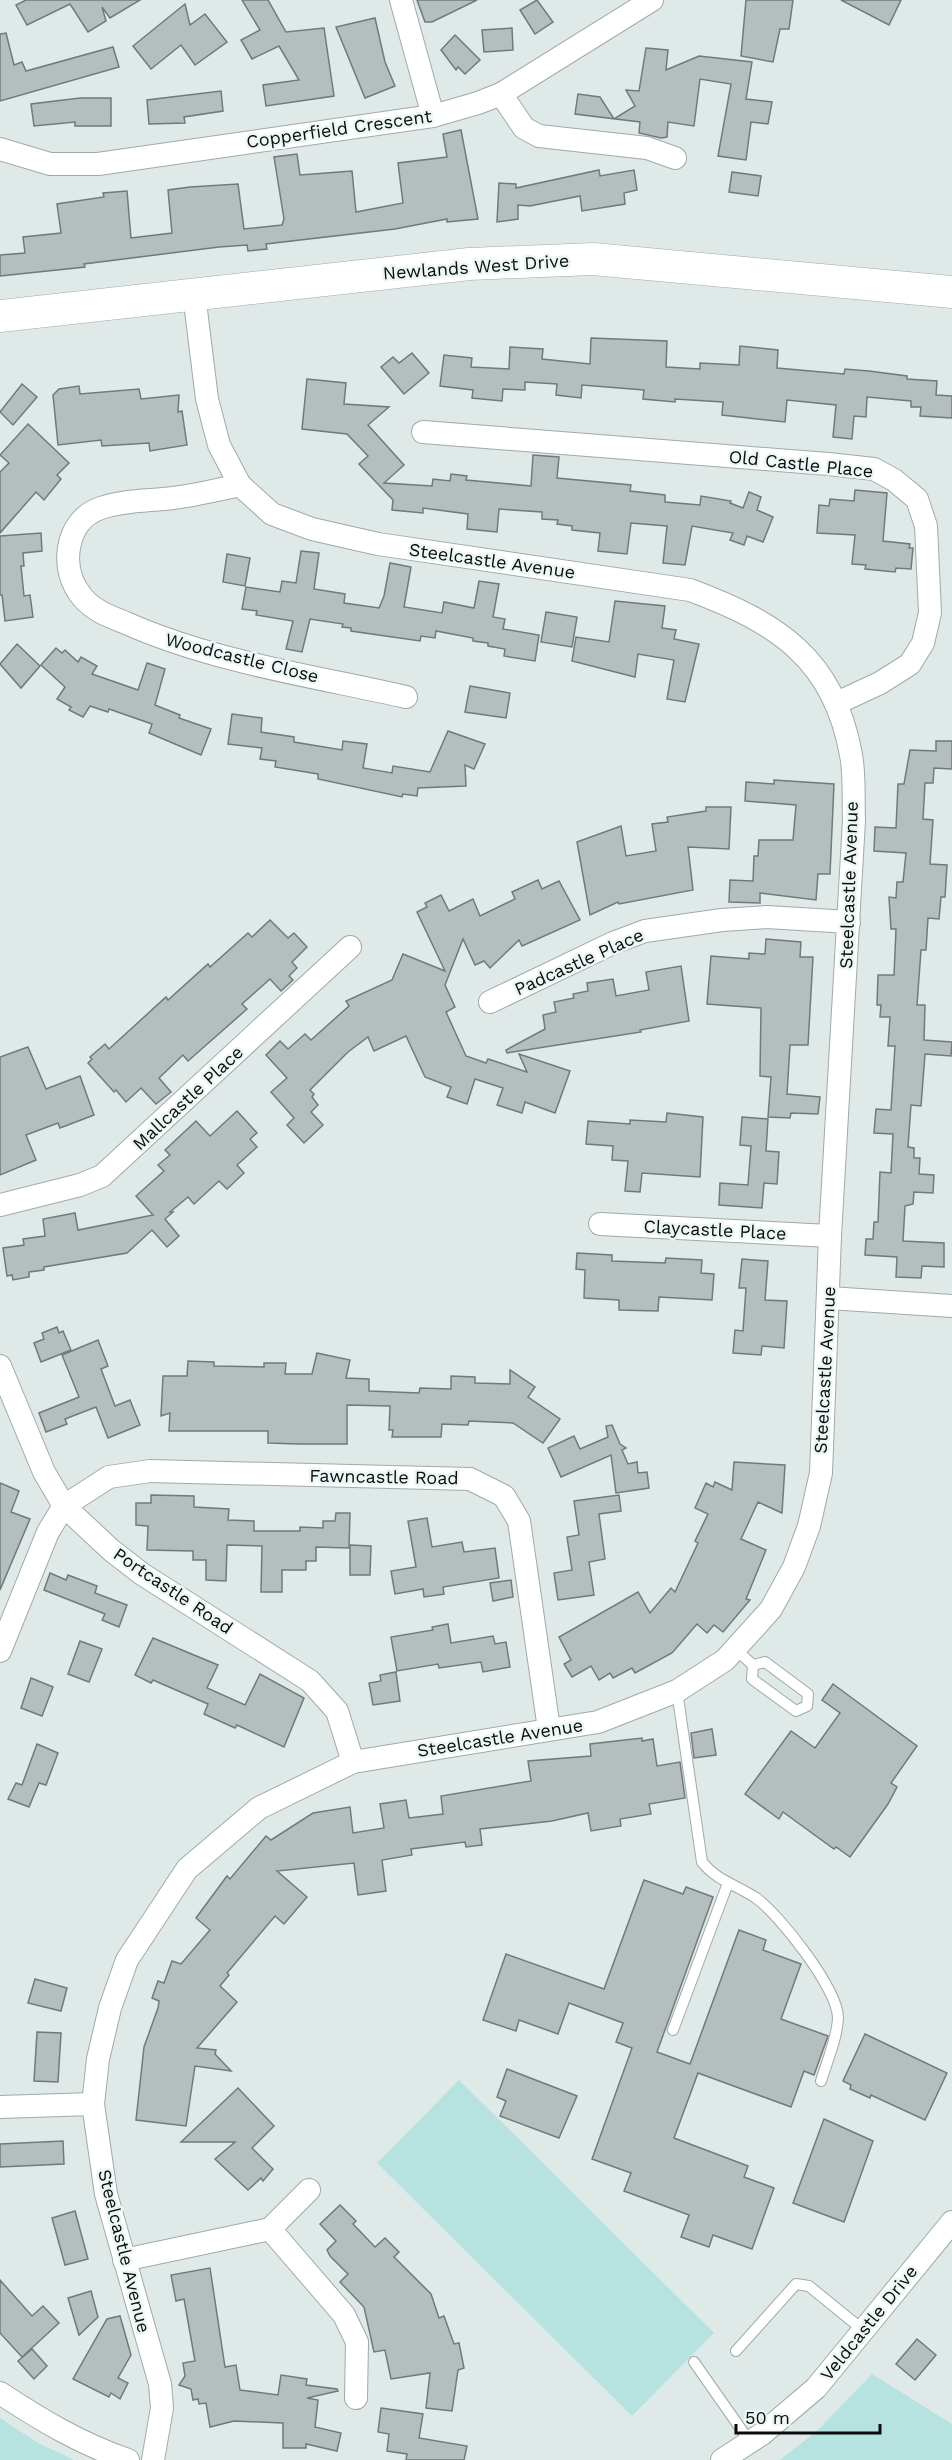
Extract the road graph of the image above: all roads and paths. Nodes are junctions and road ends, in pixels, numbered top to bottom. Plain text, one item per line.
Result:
1 (401, 0) edge
2 (652, 0) edge
3 (501, 94) junction
4 (433, 116) junction
5 (0, 149) edge
6 (675, 158) dead end
7 (952, 292) edge
8 (194, 294) junction
9 (0, 316) edge
10 (423, 432) dead end
11 (240, 485) junction
12 (406, 697) dead end
13 (837, 703) junction
14 (849, 922) junction
15 (350, 947) dead end
16 (490, 1002) dead end
17 (0, 1205) edge
18 (600, 1224) dead end
19 (830, 1236) junction
20 (829, 1298) junction
21 (952, 1306) edge
22 (0, 1366) edge
23 (64, 1506) junction
24 (735, 1649) junction
25 (0, 1651) edge
26 (753, 1665) junction
27 (677, 1691) junction
28 (549, 1730) junction
29 (353, 1762) junction
30 (729, 1883) junction
31 (673, 2031) dead end
32 (821, 2081) dead end
33 (93, 2104) junction
34 (0, 2107) edge
35 (309, 2190) dead end
36 (952, 2222) edge
37 (270, 2229) junction
38 (124, 2260) junction
39 (863, 2330) junction
40 (736, 2351) dead end
41 (694, 2362) dead end
42 (0, 2393) edge
43 (356, 2398) dead end
44 (750, 2442) junction
45 (128, 2460) edge
46 (153, 2460) edge
47 (722, 2460) edge

1 - 4 street
2 - 3 street, Copperfield Crescent
3 - 4 street, Copperfield Crescent
3 - 6 street
4 - 5 street, Copperfield Crescent
7 - 8 street, Newlands West Drive
8 - 9 street, Newlands West Drive
8 - 11 street, Steelcastle Avenue
10 - 13 street, Old Castle Place
11 - 12 street, Woodcastle Close
11 - 13 street, Steelcastle Avenue
13 - 14 street, Steelcastle Avenue
14 - 16 street, Padcastle Place
14 - 19 street, Steelcastle Avenue
15 - 17 street, Mallcastle Place
18 - 19 street, Claycastle Place
19 - 20 street, Steelcastle Avenue
20 - 21 street
20 - 24 street, Steelcastle Avenue
22 - 23 street, Portcastle Road
23 - 25 street
23 - 28 street, Fawncastle Road
23 - 29 street, Portcastle Road
24 - 26 lane
24 - 27 street, Steelcastle Avenue
26 - 26 lane
27 - 28 street, Steelcastle Avenue
27 - 30 lane
28 - 29 street, Steelcastle Avenue
29 - 33 street, Steelcastle Avenue
30 - 31 lane
30 - 32 lane
33 - 34 street
33 - 38 street, Steelcastle Avenue
35 - 37 street
36 - 39 street, Veldcastle Drive
37 - 38 street
37 - 43 street
38 - 46 street, Steelcastle Avenue
39 - 40 lane
39 - 44 street, Veldcastle Drive
41 - 44 lane
42 - 45 street
44 - 47 street, Veldcastle Drive

